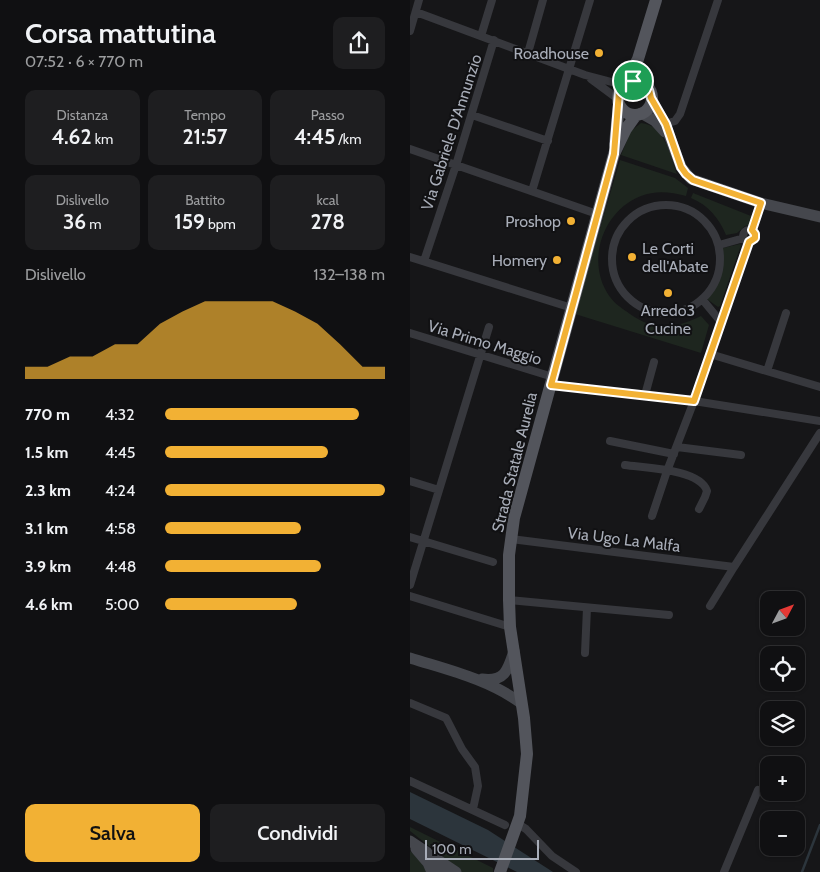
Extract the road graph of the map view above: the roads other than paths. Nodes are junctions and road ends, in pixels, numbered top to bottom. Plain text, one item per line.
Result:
1 (419, 0) edge
2 (492, 0) edge
3 (543, 0) edge
4 (590, 0) edge
5 (656, 0) edge
6 (718, 0) edge
7 (416, 12) junction
8 (410, 30) edge
9 (482, 36) junction
10 (646, 37) junction
11 (494, 40) junction
12 (528, 53) junction
13 (570, 69) junction
14 (585, 75) junction
15 (624, 84) junction
16 (646, 85) junction
17 (651, 98) junction
18 (618, 101) junction
19 (638, 114) junction
20 (472, 115) junction
21 (666, 124) junction
22 (548, 141) junction
23 (672, 141) junction
24 (410, 150) edge
25 (614, 154) junction
26 (456, 165) junction
27 (532, 191) junction
28 (761, 203) junction
29 (597, 214) junction
30 (820, 217) edge
31 (746, 240) junction
32 (719, 245) junction
33 (410, 257) edge
34 (424, 261) junction
35 (702, 299) junction
36 (572, 308) junction
37 (786, 314) dead end
38 (721, 322) junction
39 (490, 327) dead end
40 (410, 333) edge
41 (481, 354) junction
42 (710, 354) junction
43 (654, 362) dead end
44 (767, 371) junction
45 (552, 381) junction
46 (820, 387) edge
47 (645, 395) junction
48 (694, 401) junction
49 (820, 421) edge
50 (820, 433) edge
51 (610, 440) dead end
52 (675, 450) junction
53 (741, 455) dead end
54 (625, 466) dead end
55 (667, 471) junction
56 (410, 481) edge
57 (439, 490) junction
58 (699, 508) dead end
59 (652, 516) dead end
60 (410, 538) edge
61 (511, 538) junction
62 (423, 541) junction
63 (493, 562) dead end
64 (734, 567) junction
65 (410, 585) edge
66 (410, 596) edge
67 (508, 600) junction
68 (710, 606) dead end
69 (587, 608) junction
70 (669, 615) dead end
71 (510, 627) junction
72 (514, 651) junction
73 (585, 653) dead end
74 (410, 658) edge
75 (518, 681) junction
76 (500, 683) junction
77 (410, 703) edge
78 (522, 703) junction
79 (410, 781) edge
80 (758, 790) dead end
81 (473, 809) junction
82 (505, 825) dead end
83 (516, 830) junction
84 (410, 842) edge
85 (434, 858) junction
86 (501, 871) edge
87 (432, 872) edge
88 (442, 872) edge
89 (456, 872) edge
90 (576, 872) edge
91 (724, 872) edge

1 - 7 street
2 - 9 street
3 - 12 street
4 - 13 street
5 - 10 main road
6 - 21 street
7 - 8 street
7 - 9 street
9 - 11 street
10 - 15 main road
10 - 16 main road
11 - 12 street
11 - 20 street, Via Gabriele D'Annunzio
12 - 13 street
13 - 14 street
13 - 22 street
14 - 15 street
14 - 18 street
15 - 16 main road
15 - 18 main road
16 - 17 main road
17 - 19 main road
17 - 21 street
18 - 19 main road
18 - 25 main road, Strada Statale Aurelia
19 - 23 street
19 - 25 main road, Strada Statale Aurelia
20 - 22 street
20 - 26 street, Via Gabriele D'Annunzio
21 - 23 street
22 - 27 street
23 - 28 street
24 - 26 street
25 - 29 main road, Strada Statale Aurelia
26 - 27 street
26 - 34 street, Via Gabriele D'Annunzio
27 - 29 street
28 - 30 street
28 - 31 street
29 - 36 main road, Strada Statale Aurelia
31 - 32 street
31 - 38 street
32 - 35 street
32 - 35 street
33 - 34 street
34 - 36 street
35 - 38 street
36 - 45 main road, Strada Statale Aurelia
37 - 44 street
38 - 42 street
39 - 41 street
40 - 41 street, Via Primo Maggio
41 - 45 street, Via Primo Maggio
41 - 57 street
42 - 44 street
42 - 48 street
43 - 47 street
44 - 46 street
45 - 47 street, Via Primo Maggio
45 - 61 main road, Strada Statale Aurelia
47 - 48 street, Via Primo Maggio
48 - 49 street, Via Primo Maggio
48 - 52 street
50 - 64 street
51 - 52 street
52 - 53 street
52 - 55 street
54 - 55 street
55 - 58 street
55 - 59 street
56 - 57 street
57 - 62 street
60 - 62 street
61 - 64 street, Via Ugo La Malfa
61 - 67 main road, Strada Statale Aurelia
62 - 63 street
62 - 65 street
64 - 68 street
66 - 71 street
67 - 69 street
67 - 71 main road, Strada Statale Aurelia
69 - 70 street
69 - 73 street
71 - 72 main road, Strada Statale Aurelia
72 - 75 main road, Strada Statale Aurelia
72 - 76 street
74 - 76 street
75 - 76 street
75 - 78 main road, Strada Statale Aurelia
76 - 78 street
77 - 81 street
78 - 83 main road, Strada Statale Aurelia
79 - 81 street
80 - 91 street
81 - 82 street
83 - 86 main road, Strada Statale Aurelia
83 - 90 street
84 - 85 street
84 - 87 street
85 - 88 street
85 - 89 street

